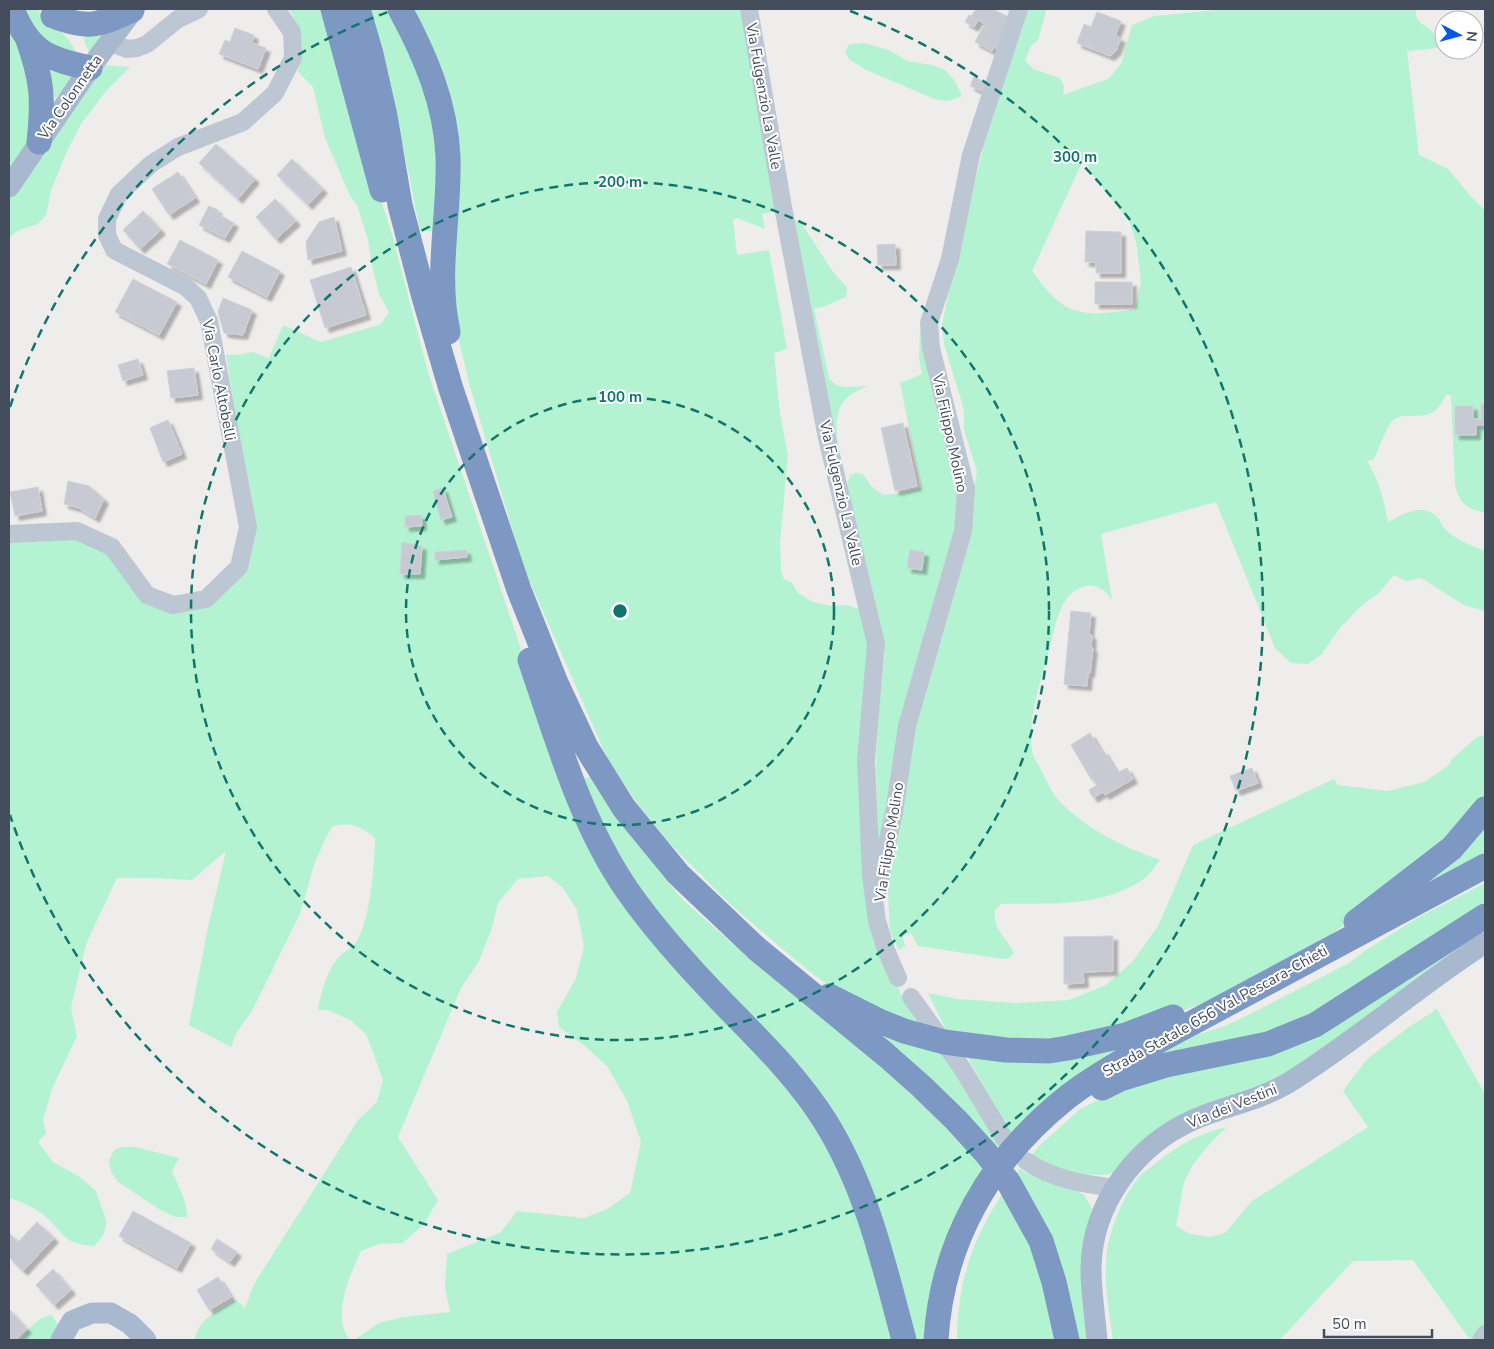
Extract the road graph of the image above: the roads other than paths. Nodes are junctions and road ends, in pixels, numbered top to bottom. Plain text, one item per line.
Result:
1 (12, 9) edge
2 (199, 9) edge
3 (276, 9) edge
4 (333, 9) edge
5 (358, 9) edge
6 (400, 9) edge
7 (749, 9) edge
8 (1019, 9) edge
9 (133, 10) edge
10 (50, 12) edge
11 (27, 37) junction
12 (109, 42) junction
13 (90, 68) junction
14 (39, 142) junction
15 (9, 187) edge
16 (424, 297) junction
17 (451, 389) junction
18 (9, 534) edge
19 (503, 544) junction
20 (1485, 809) edge
21 (1485, 866) edge
22 (1485, 916) edge
23 (878, 921) junction
24 (1485, 943) edge
25 (1315, 956) junction
26 (898, 978) dead end
27 (1274, 978) junction
28 (805, 989) junction
29 (911, 997) dead end
30 (1044, 1117) junction
31 (1004, 1138) dead end
32 (1026, 1161) dead end
33 (1114, 1188) junction
34 (962, 1229) junction
35 (1064, 1334) edge
36 (1485, 1334) edge
37 (62, 1340) edge
38 (146, 1340) edge
39 (904, 1340) edge
40 (936, 1340) edge
41 (952, 1340) edge
42 (1097, 1340) edge
43 (1481, 1340) edge

1 - 11 highway
2 - 12 street
3 - 18 street, Via Carlo Altobelli
4 - 16 highway
5 - 16 highway
6 - 17 highway
7 - 23 street, Via Fulgenzio La Valle
8 - 23 street, Via Filippo Molino
9 - 10 highway
9 - 12 main road, Via Colonnetta
10 - 13 highway
11 - 13 highway
11 - 14 highway
12 - 13 main road, Via Colonnetta
13 - 14 main road, Via Colonnetta
14 - 15 main road, Via Colonnetta
16 - 17 highway
17 - 19 highway
19 - 28 highway
19 - 39 highway
20 - 25 highway
21 - 25 highway, Strada Statale 656 Val Pescara-Chieti
22 - 30 highway
23 - 26 street, Via Fulgenzio La Valle
24 - 33 main road, Via dei Vestini
25 - 27 highway, Strada Statale 656 Val Pescara-Chieti
27 - 28 highway
27 - 30 highway, Strada Statale 656 Val Pescara-Chieti
28 - 35 highway
29 - 31 street
30 - 34 highway, Strada Statale 656 Val Pescara-Chieti
32 - 33 street
33 - 42 main road, Via dei Vestini
34 - 40 highway, Strada Statale 656 Val Pescara-Chieti
34 - 41 highway
36 - 43 street
37 - 38 main road

